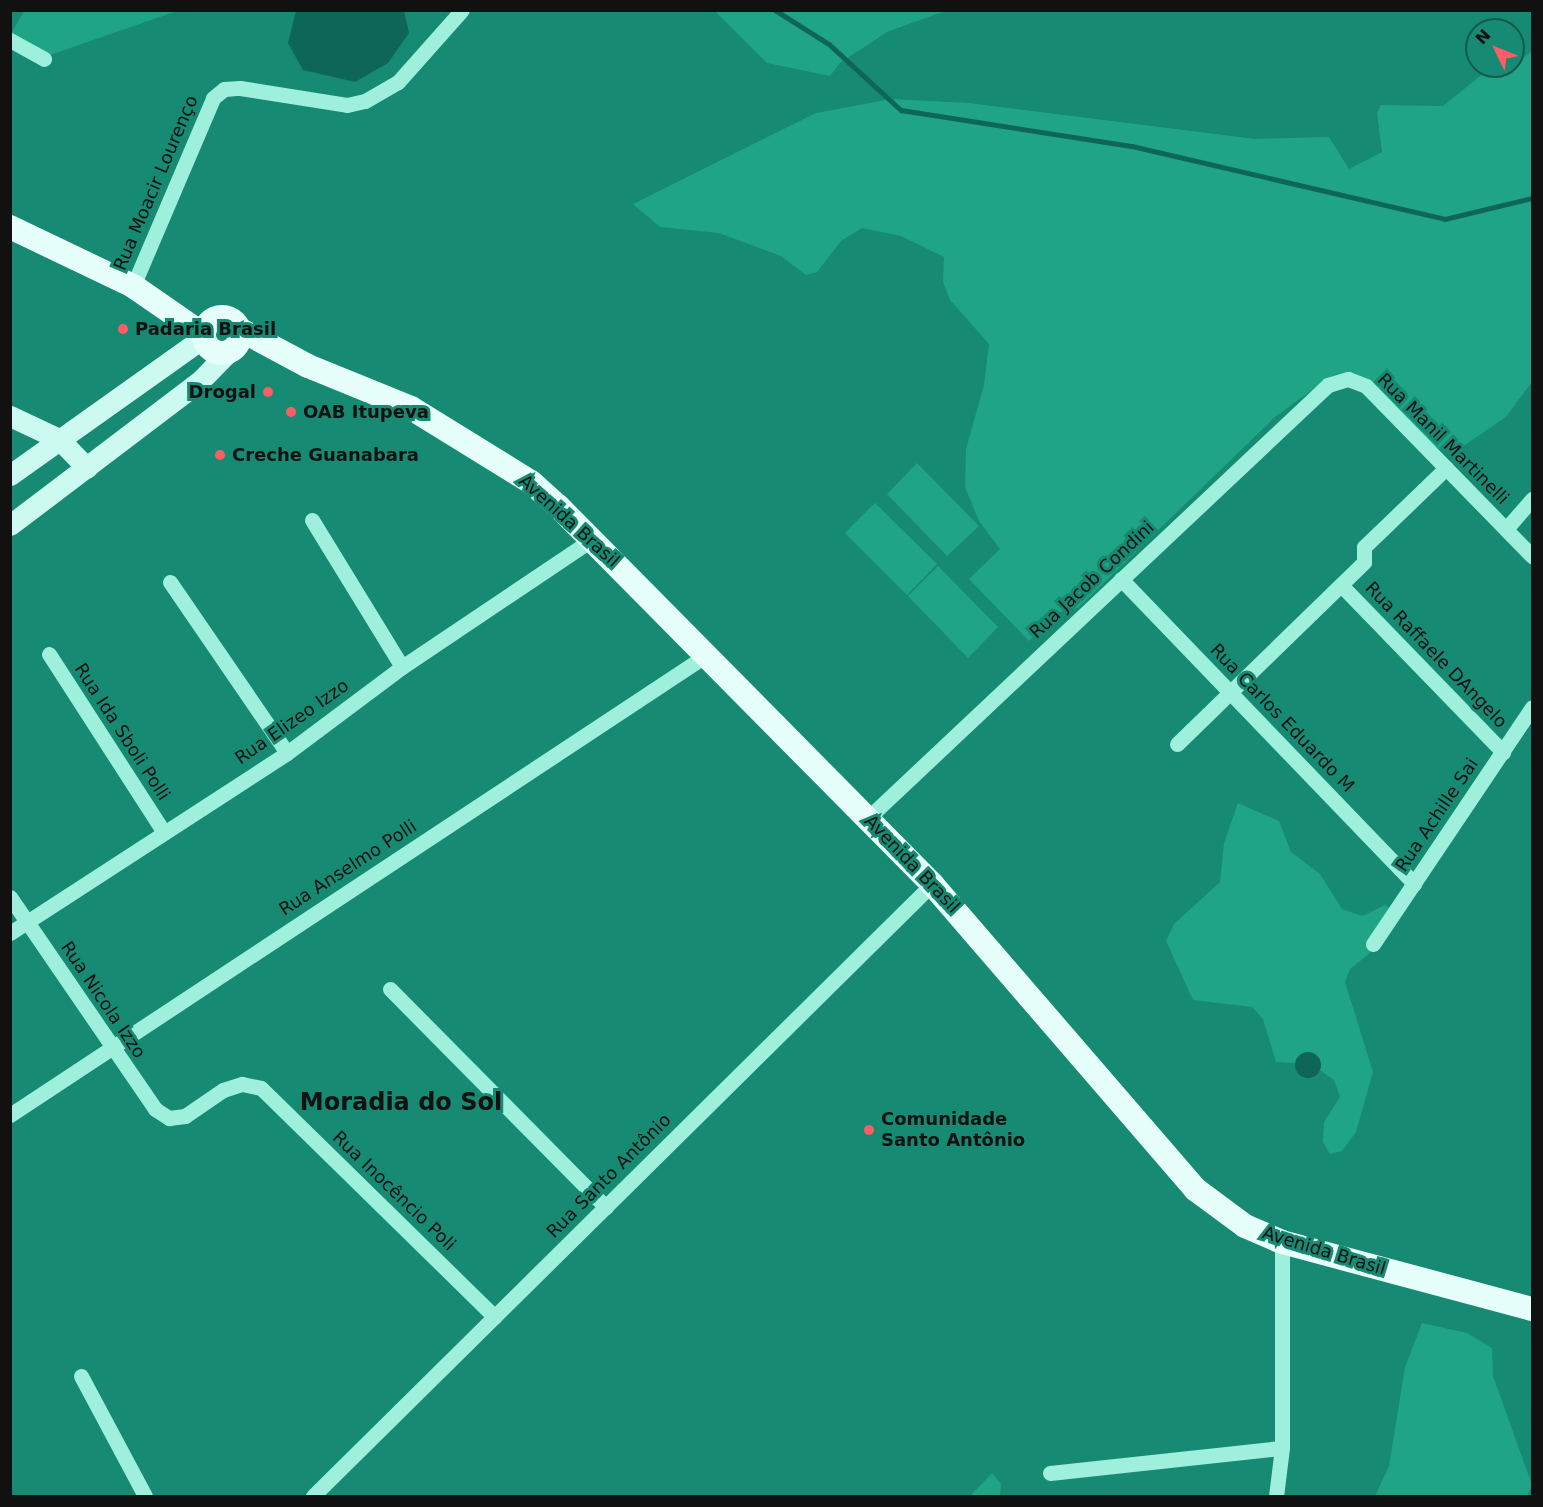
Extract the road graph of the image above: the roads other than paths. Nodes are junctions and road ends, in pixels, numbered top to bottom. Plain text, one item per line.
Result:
1 (462, 10) edge
2 (10, 40) edge
3 (44, 59) dead end
4 (10, 227) edge
5 (134, 286) junction
6 (204, 336) junction
7 (230, 337) junction
8 (1348, 379) joint
9 (10, 416) edge
10 (59, 439) junction
11 (87, 468) junction
12 (1446, 468) junction
13 (10, 475) edge
14 (1533, 500) edge
15 (312, 520) dead end
16 (10, 525) edge
17 (1506, 529) junction
18 (594, 538) junction
19 (1533, 556) edge
20 (1121, 579) junction
21 (170, 582) dead end
22 (1341, 585) junction
23 (49, 654) dead end
24 (708, 654) junction
25 (402, 668) junction
26 (1231, 693) junction
27 (1533, 707) edge
28 (1177, 744) dead end
29 (1503, 752) junction
30 (287, 753) junction
31 (868, 818) junction
32 (163, 831) junction
33 (932, 884) junction
34 (1414, 884) junction
35 (10, 897) edge
36 (28, 921) junction
37 (10, 933) edge
38 (1373, 944) dead end
39 (390, 989) dead end
40 (111, 1049) junction
41 (10, 1115) edge
42 (170, 1118) joint
43 (606, 1207) junction
44 (1282, 1242) junction
45 (1533, 1309) edge
46 (495, 1317) junction
47 (81, 1376) dead end
48 (1282, 1448) junction
49 (1050, 1473) dead end
50 (145, 1497) edge
51 (313, 1497) edge
52 (1276, 1497) edge

1 - 5 street, Rua Moacir Lourenço
2 - 3 street
4 - 5 main road, Avenida Brasil
5 - 6 main road, Avenida Brasil
5 - 7 main road, Avenida Brasil
6 - 7 main road
6 - 10 main road
7 - 11 main road
7 - 18 main road, Avenida Brasil
8 - 12 street, Rua Manil Martinelli
8 - 20 street, Rua Jacob Condini
9 - 10 main road
10 - 11 main road
10 - 13 main road
11 - 16 main road
12 - 17 street, Rua Manil Martinelli
12 - 22 street
14 - 17 street
15 - 25 street
17 - 19 street, Rua Manil Martinelli
18 - 24 main road, Avenida Brasil
18 - 25 street, Rua Elizeo Izzo
20 - 26 street, Rua Carlos Eduardo M
20 - 31 street, Rua Jacob Condini
21 - 30 street
22 - 26 street
22 - 29 street, Rua Raffaele DAngelo
23 - 32 street, Rua Ida Sboli Polli
24 - 31 main road, Avenida Brasil
24 - 40 street, Rua Anselmo Polli
25 - 30 street, Rua Elizeo Izzo
26 - 28 street
26 - 34 street, Rua Carlos Eduardo M
27 - 29 street, Rua Achille Sai
29 - 34 street, Rua Achille Sai
30 - 32 street, Rua Elizeo Izzo
31 - 33 main road, Avenida Brasil
32 - 36 street, Rua Elizeo Izzo
33 - 43 street, Rua Santo Antônio
33 - 44 main road, Avenida Brasil
34 - 38 street, Rua Achille Sai
35 - 36 street, Rua Nicola Izzo
36 - 37 street, Rua Elizeo Izzo
36 - 40 street, Rua Nicola Izzo
39 - 43 street
40 - 41 street, Rua Anselmo Polli
40 - 42 street, Rua Nicola Izzo
42 - 46 street, Rua Inocêncio Poli
43 - 46 street, Rua Santo Antônio
44 - 45 main road, Avenida Brasil
44 - 48 street
46 - 51 street, Rua Santo Antônio
47 - 50 street
48 - 49 street
48 - 52 street

